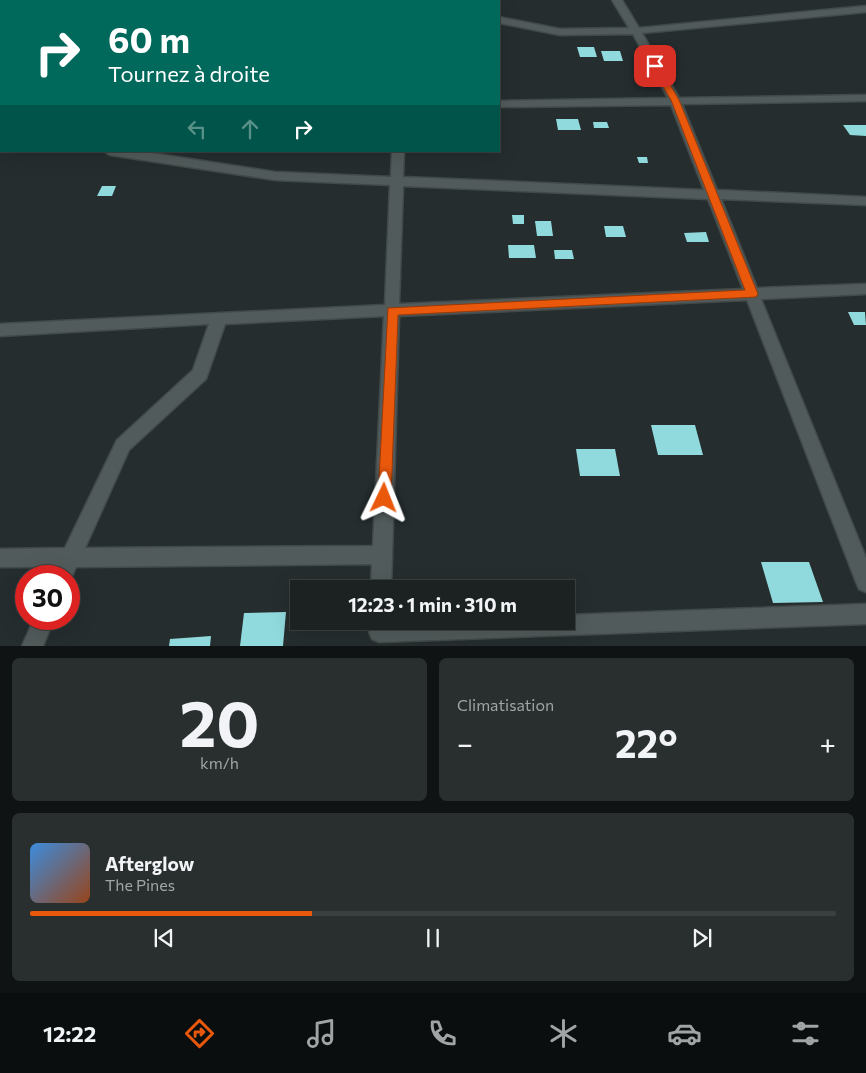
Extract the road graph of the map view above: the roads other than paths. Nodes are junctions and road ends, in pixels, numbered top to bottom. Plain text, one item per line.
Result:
1 (617, 0) edge
2 (866, 9) edge
3 (500, 20) edge
4 (636, 31) junction
5 (866, 98) edge
6 (675, 100) junction
7 (500, 104) edge
8 (117, 152) edge
9 (398, 152) edge
10 (397, 181) junction
11 (712, 193) junction
12 (866, 201) edge
13 (866, 289) edge
14 (752, 294) junction
15 (392, 311) junction
16 (220, 318) junction
17 (0, 330) edge
18 (382, 555) junction
19 (0, 558) edge
20 (70, 558) junction
21 (67, 565) edge
22 (381, 580) edge
23 (866, 582) edge
24 (866, 614) edge
25 (39, 630) edge
26 (379, 633) edge
27 (32, 646) edge

1 - 4 street
2 - 4 street
3 - 4 street
4 - 6 street
5 - 6 street
6 - 7 street
6 - 11 street
8 - 10 street
9 - 10 street
10 - 11 street
10 - 15 street
11 - 12 street
11 - 14 street
13 - 14 street
14 - 15 street
14 - 23 street
15 - 16 street
15 - 18 street
16 - 17 street
16 - 20 street
18 - 20 street
18 - 22 street
19 - 20 street
20 - 21 street
24 - 26 street
25 - 27 street

